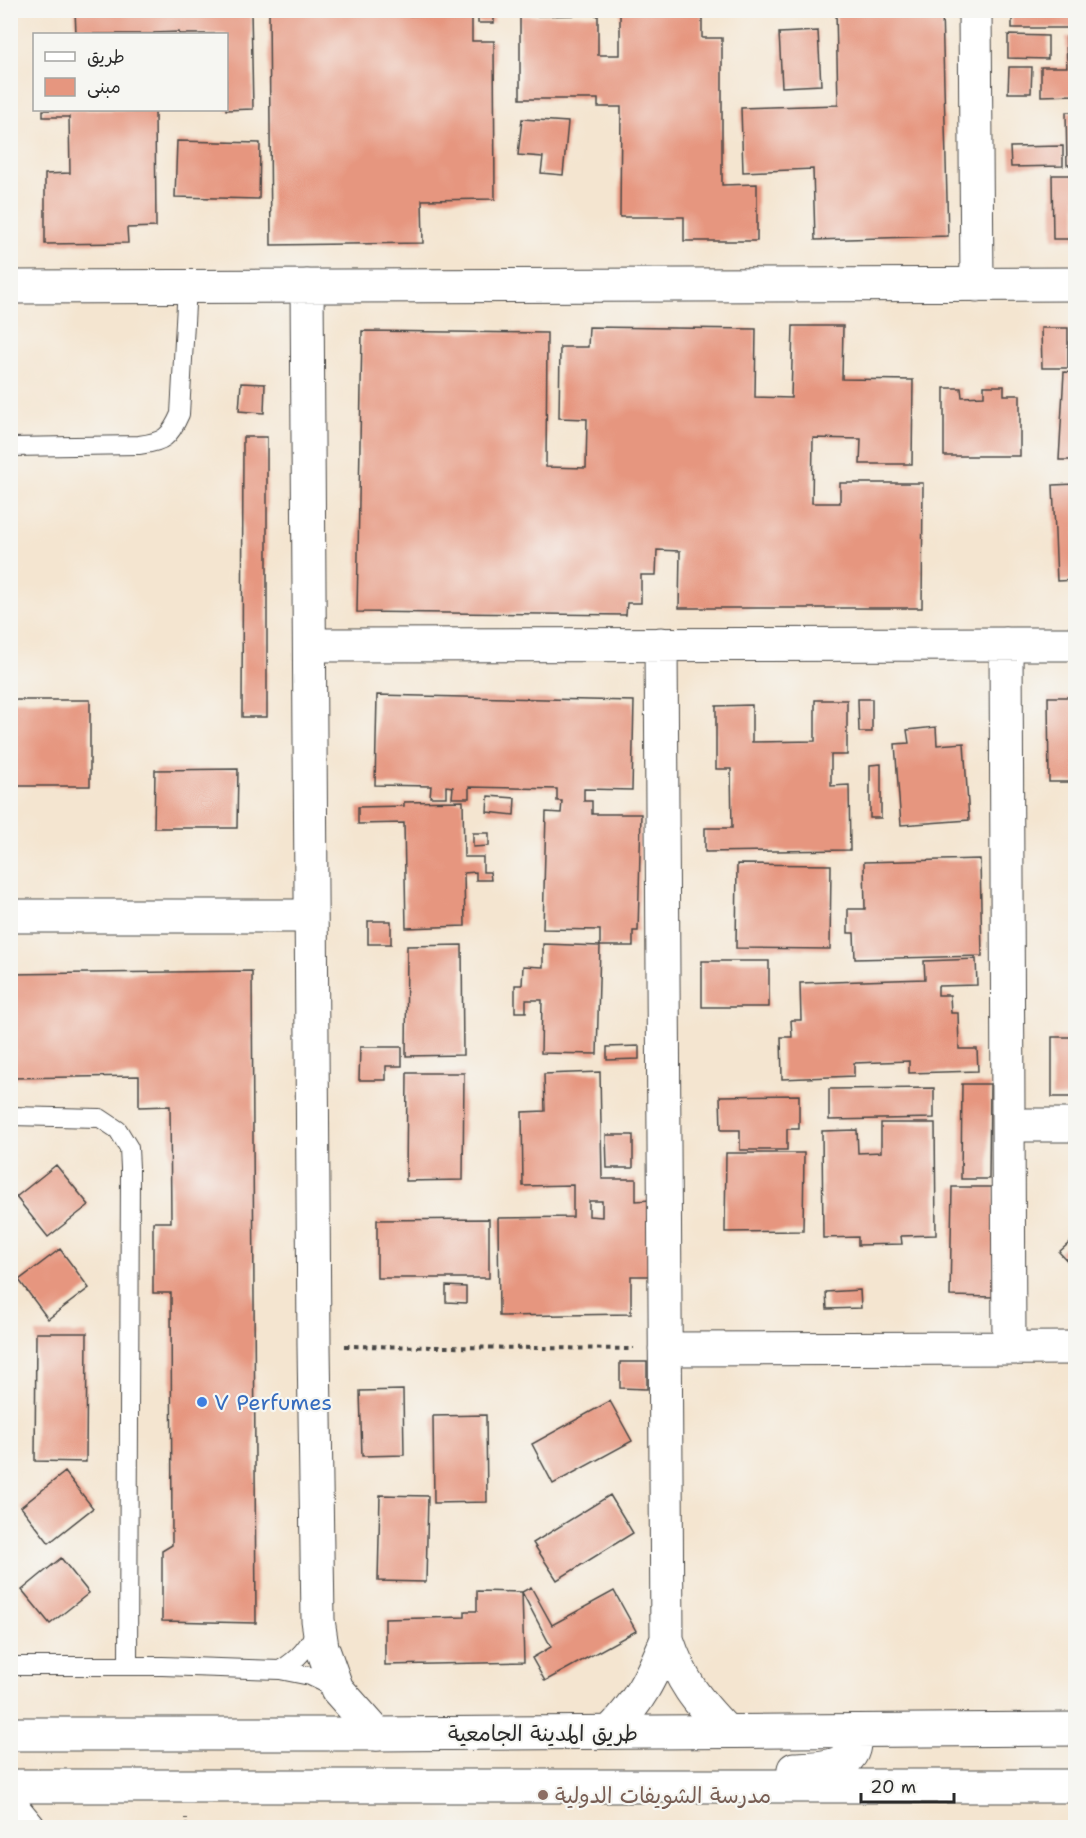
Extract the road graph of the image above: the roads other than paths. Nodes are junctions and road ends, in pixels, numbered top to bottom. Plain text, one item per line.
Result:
1 (975, 10) edge
2 (1076, 284) edge
3 (977, 285) junction
4 (187, 286) junction
5 (307, 286) junction
6 (10, 287) edge
7 (10, 447) edge
8 (661, 644) junction
9 (1006, 644) junction
10 (1076, 644) edge
11 (310, 645) junction
12 (10, 916) edge
13 (311, 916) junction
14 (10, 1116) edge
15 (1009, 1125) junction
16 (1076, 1125) edge
17 (1009, 1348) junction
18 (1076, 1348) edge
19 (665, 1349) junction
20 (318, 1620) junction
21 (667, 1640) junction
22 (10, 1666) edge
23 (129, 1666) junction
24 (280, 1670) junction
25 (337, 1689) junction
26 (1076, 1730) edge
27 (726, 1731) junction
28 (852, 1731) junction
29 (610, 1732) junction
30 (10, 1734) edge
31 (376, 1734) junction
32 (10, 1786) edge
33 (732, 1786) junction
34 (1076, 1786) edge
35 (10, 1805) edge
36 (29, 1827) edge

1 - 3 street
2 - 3 street
3 - 5 street
4 - 5 street
4 - 6 street
4 - 7 lane
5 - 11 street
8 - 9 street
8 - 11 street
8 - 19 street
9 - 10 street
9 - 15 street
11 - 13 street
12 - 13 street
13 - 20 street
14 - 23 lane
15 - 16 street
15 - 17 street
17 - 18 street
17 - 19 street
19 - 21 street
20 - 24 lane
20 - 25 street
21 - 27 street
21 - 29 street
22 - 23 lane
23 - 24 lane
24 - 25 lane
25 - 31 street
26 - 28 street, طريق المدينة الجامعية
27 - 28 street, طريق المدينة الجامعية
27 - 29 street, طريق المدينة الجامعية
28 - 33 street
29 - 31 street, طريق المدينة الجامعية
30 - 31 street, طريق المدينة الجامعية
32 - 33 street
33 - 34 street
35 - 36 street

